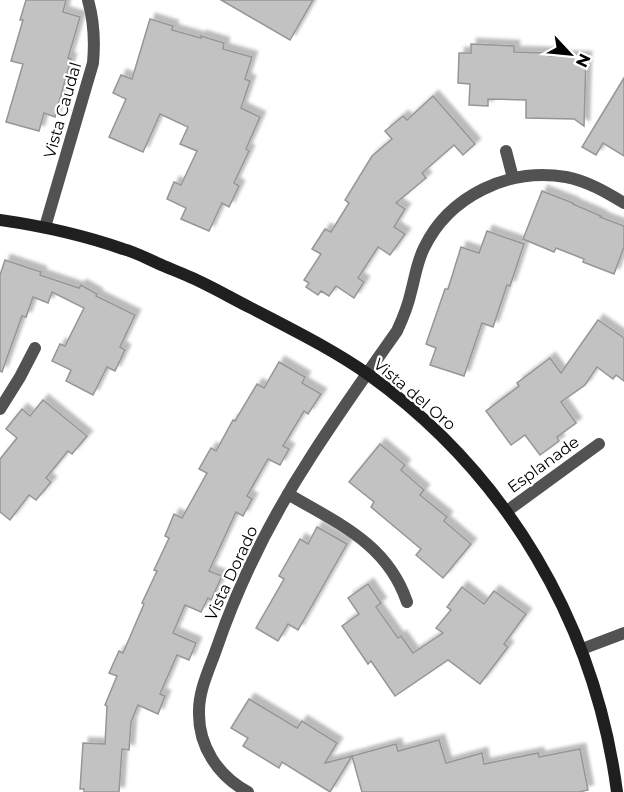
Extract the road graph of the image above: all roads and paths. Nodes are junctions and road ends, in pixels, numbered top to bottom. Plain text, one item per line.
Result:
1 (88, 0) edge
2 (507, 151) dead end
3 (513, 178) junction
4 (624, 203) edge
5 (0, 220) edge
6 (45, 227) junction
7 (35, 348) dead end
8 (368, 374) junction
9 (0, 409) edge
10 (599, 444) dead end
11 (288, 494) junction
12 (507, 511) junction
13 (407, 602) dead end
14 (624, 633) edge
15 (582, 649) junction
16 (248, 792) edge
17 (617, 792) edge

1 - 6 street, Vista Caudal
2 - 3 street
3 - 4 street, Vista Dorado
3 - 8 street, Vista Dorado
5 - 6 street, Vista del Oro
6 - 8 street, Vista del Oro
7 - 9 street
8 - 11 street, Vista Dorado
8 - 12 street, Vista del Oro
10 - 12 street, Esplanade
11 - 13 street
11 - 16 street, Vista Dorado
12 - 15 street, Vista del Oro
14 - 15 street
15 - 17 street, Vista del Oro

